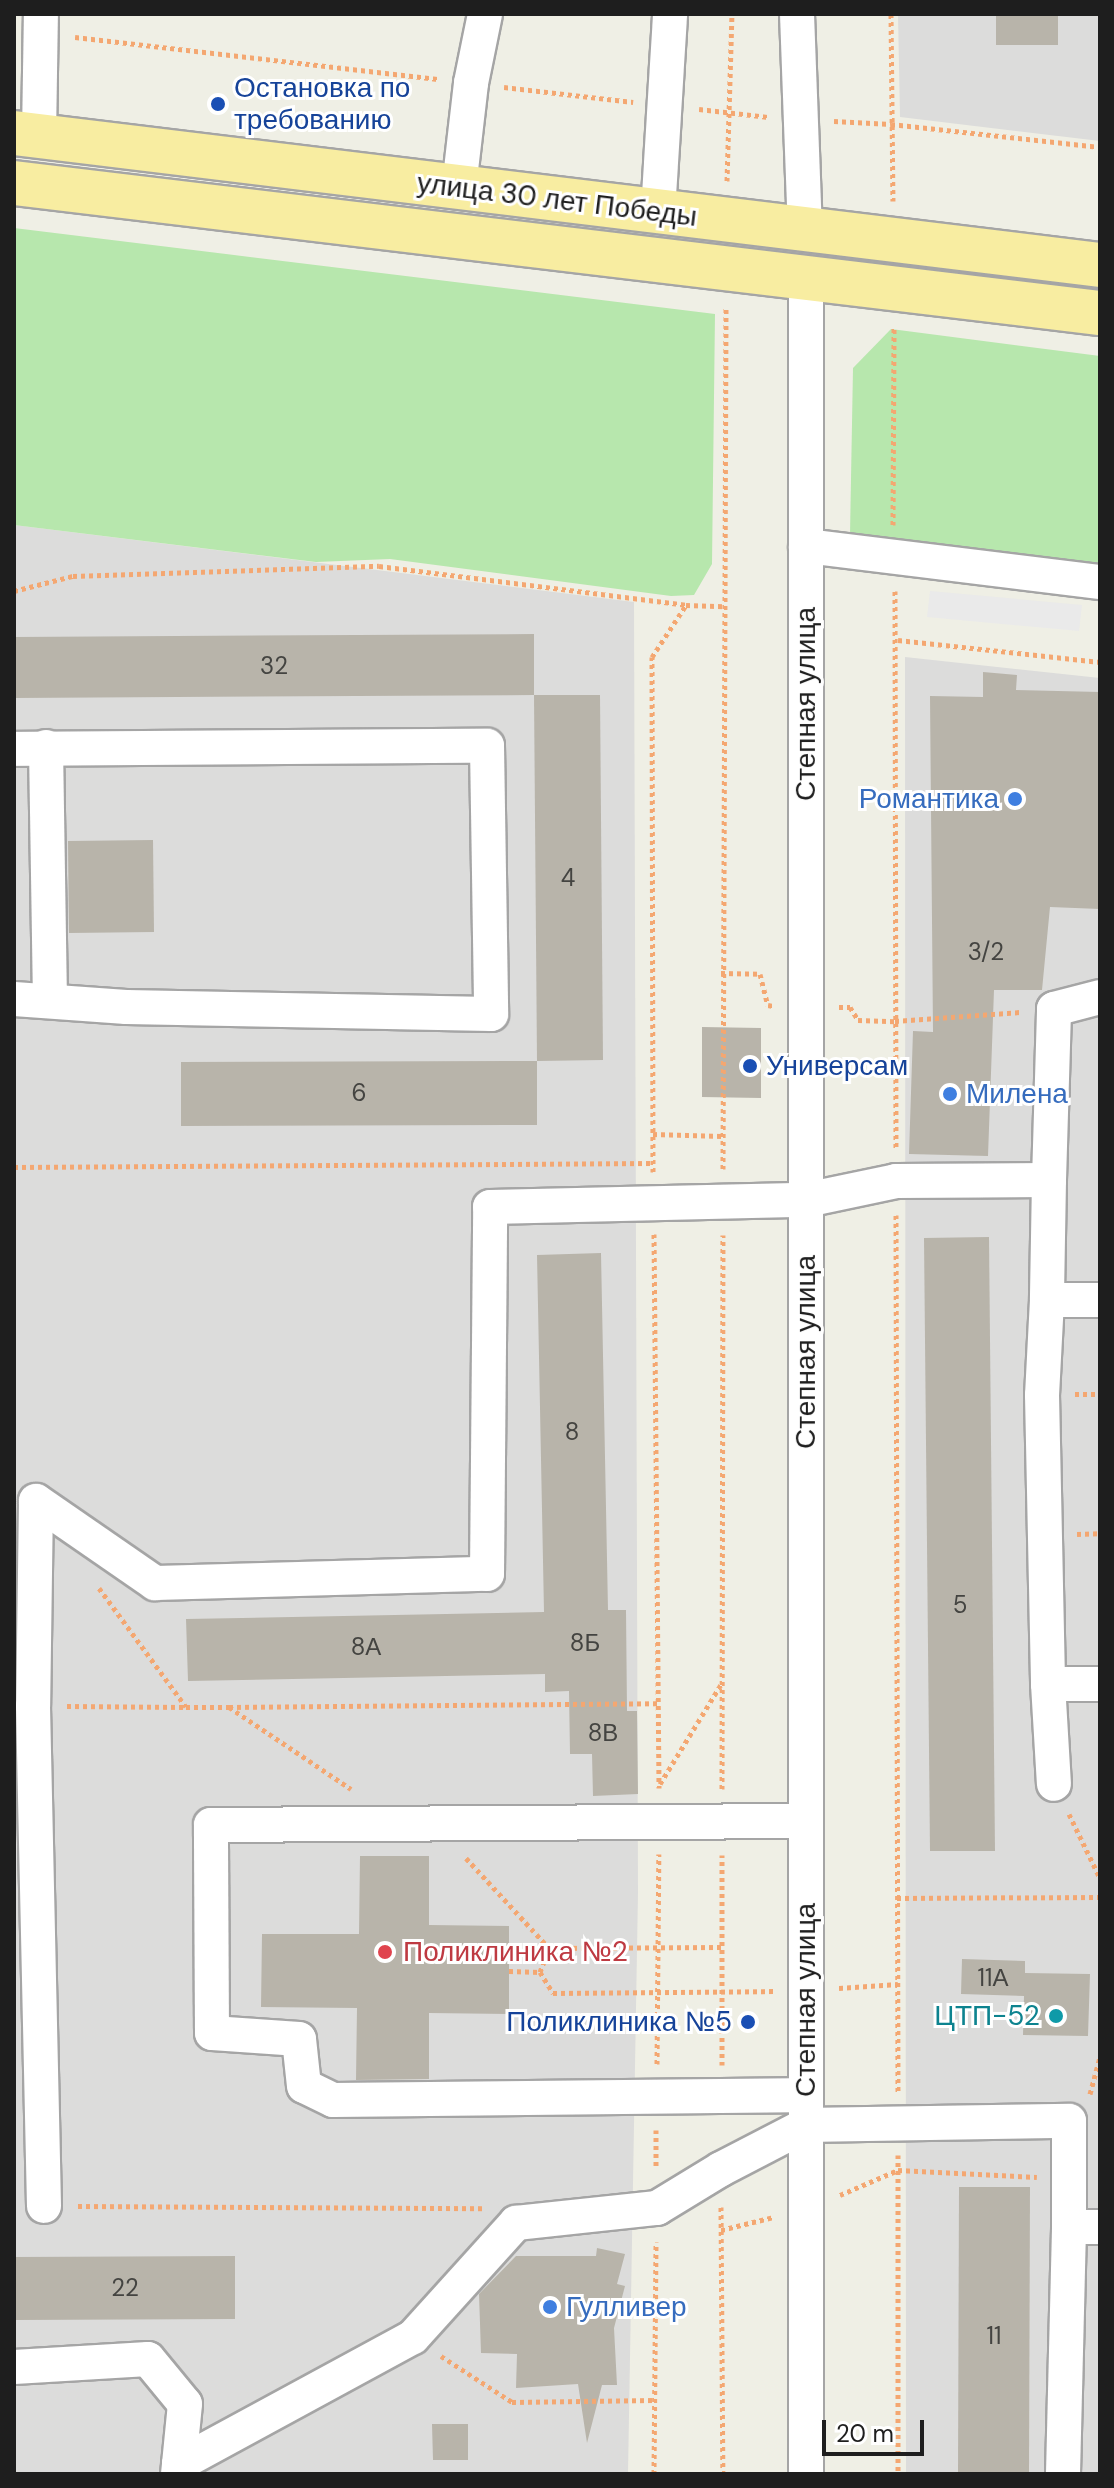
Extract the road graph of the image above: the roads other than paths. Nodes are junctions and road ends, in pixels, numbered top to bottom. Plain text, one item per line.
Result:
1 (485, 14) edge
2 (670, 14) edge
3 (797, 14) edge
4 (41, 24) edge
5 (26, 134) edge
6 (14, 183) edge
7 (459, 187) junction
8 (658, 212) junction
9 (805, 230) junction
10 (1100, 265) edge
11 (806, 280) junction
12 (1100, 313) edge
13 (806, 546) junction
14 (1100, 582) edge
15 (30, 748) edge
16 (1100, 997) edge
17 (14, 999) edge
18 (50, 1000) junction
19 (1049, 1180) junction
20 (806, 1200) junction
21 (1047, 1300) junction
22 (1100, 1300) edge
23 (1048, 1684) junction
24 (1100, 1684) edge
25 (1054, 1784) road end
26 (806, 1821) junction
27 (806, 2110) junction
28 (44, 2206) road end
29 (1084, 2227) edge
30 (14, 2367) edge
31 (178, 2469) edge
32 (806, 2474) edge
33 (1063, 2474) edge

1 - 7 street
2 - 8 street
3 - 9 street
4 - 5 street
5 - 7 main road, улица 30 лет Победы
6 - 11 main road
7 - 8 main road, улица 30 лет Победы
8 - 9 main road, улица 30 лет Победы
9 - 10 main road, улица 30 лет Победы
9 - 11 main road, Степная улица
11 - 12 main road
11 - 13 street, Степная улица
13 - 14 street
13 - 20 street, Степная улица
15 - 18 street
15 - 18 street
16 - 19 street
17 - 18 street
19 - 20 street
19 - 21 street
20 - 26 street, Степная улица
20 - 28 street
21 - 22 street
21 - 23 street
23 - 24 street
23 - 25 street
26 - 27 street, Степная улица
26 - 27 street
27 - 29 street
27 - 31 street
27 - 32 street, Степная улица
29 - 33 street
30 - 31 street

